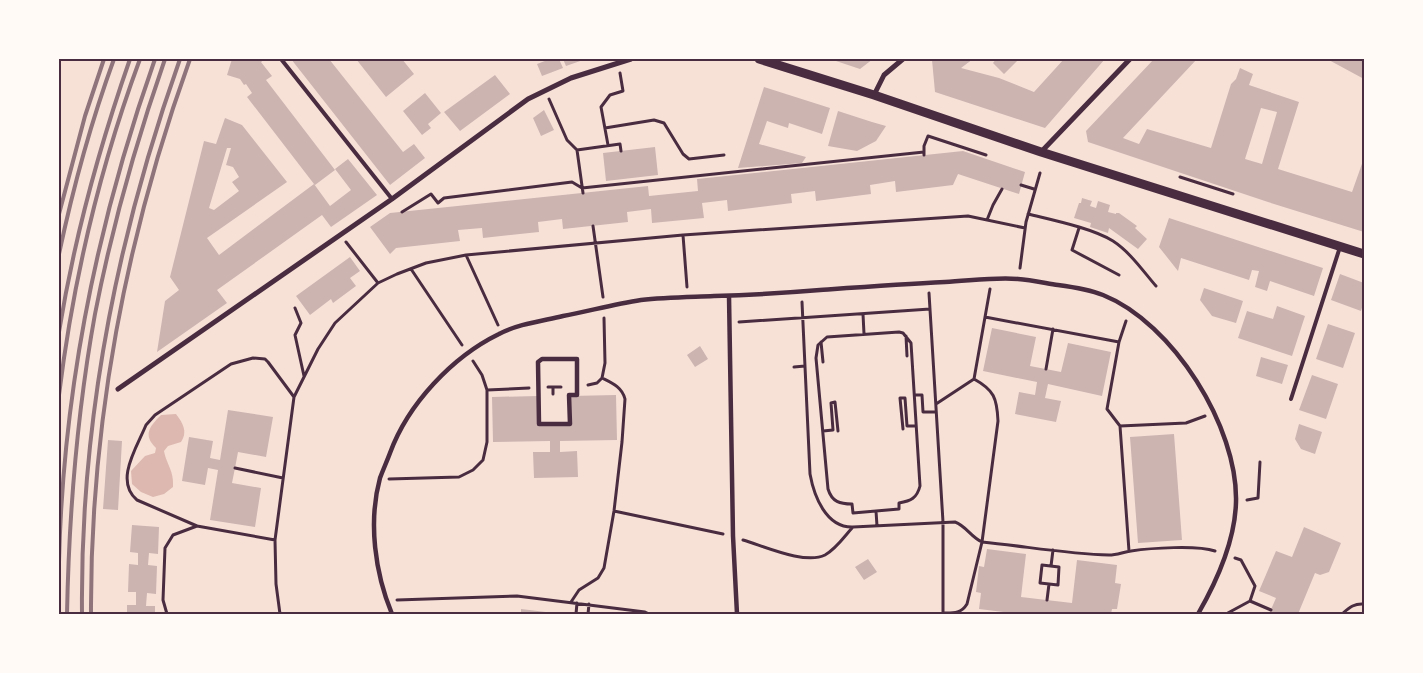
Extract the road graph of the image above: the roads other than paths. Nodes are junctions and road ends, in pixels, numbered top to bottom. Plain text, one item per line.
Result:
1 (281, 59) edge
2 (631, 59) edge
3 (759, 59) edge
4 (903, 59) edge
5 (1130, 59) edge
6 (874, 95) junction
7 (1041, 152) junction
8 (392, 199) junction
9 (1340, 246) junction
10 (1364, 254) edge
11 (728, 296) junction
12 (538, 364) joint
13 (118, 389) dead end
14 (1291, 399) dead end
15 (392, 614) edge
16 (737, 614) edge
17 (1198, 614) edge

1 - 8 lane
2 - 8 street
3 - 6 street
4 - 6 street
5 - 7 street
6 - 7 street
7 - 9 street
8 - 13 street
9 - 10 street
9 - 14 lane
11 - 15 street
11 - 16 street
11 - 17 street
12 - 12 street

